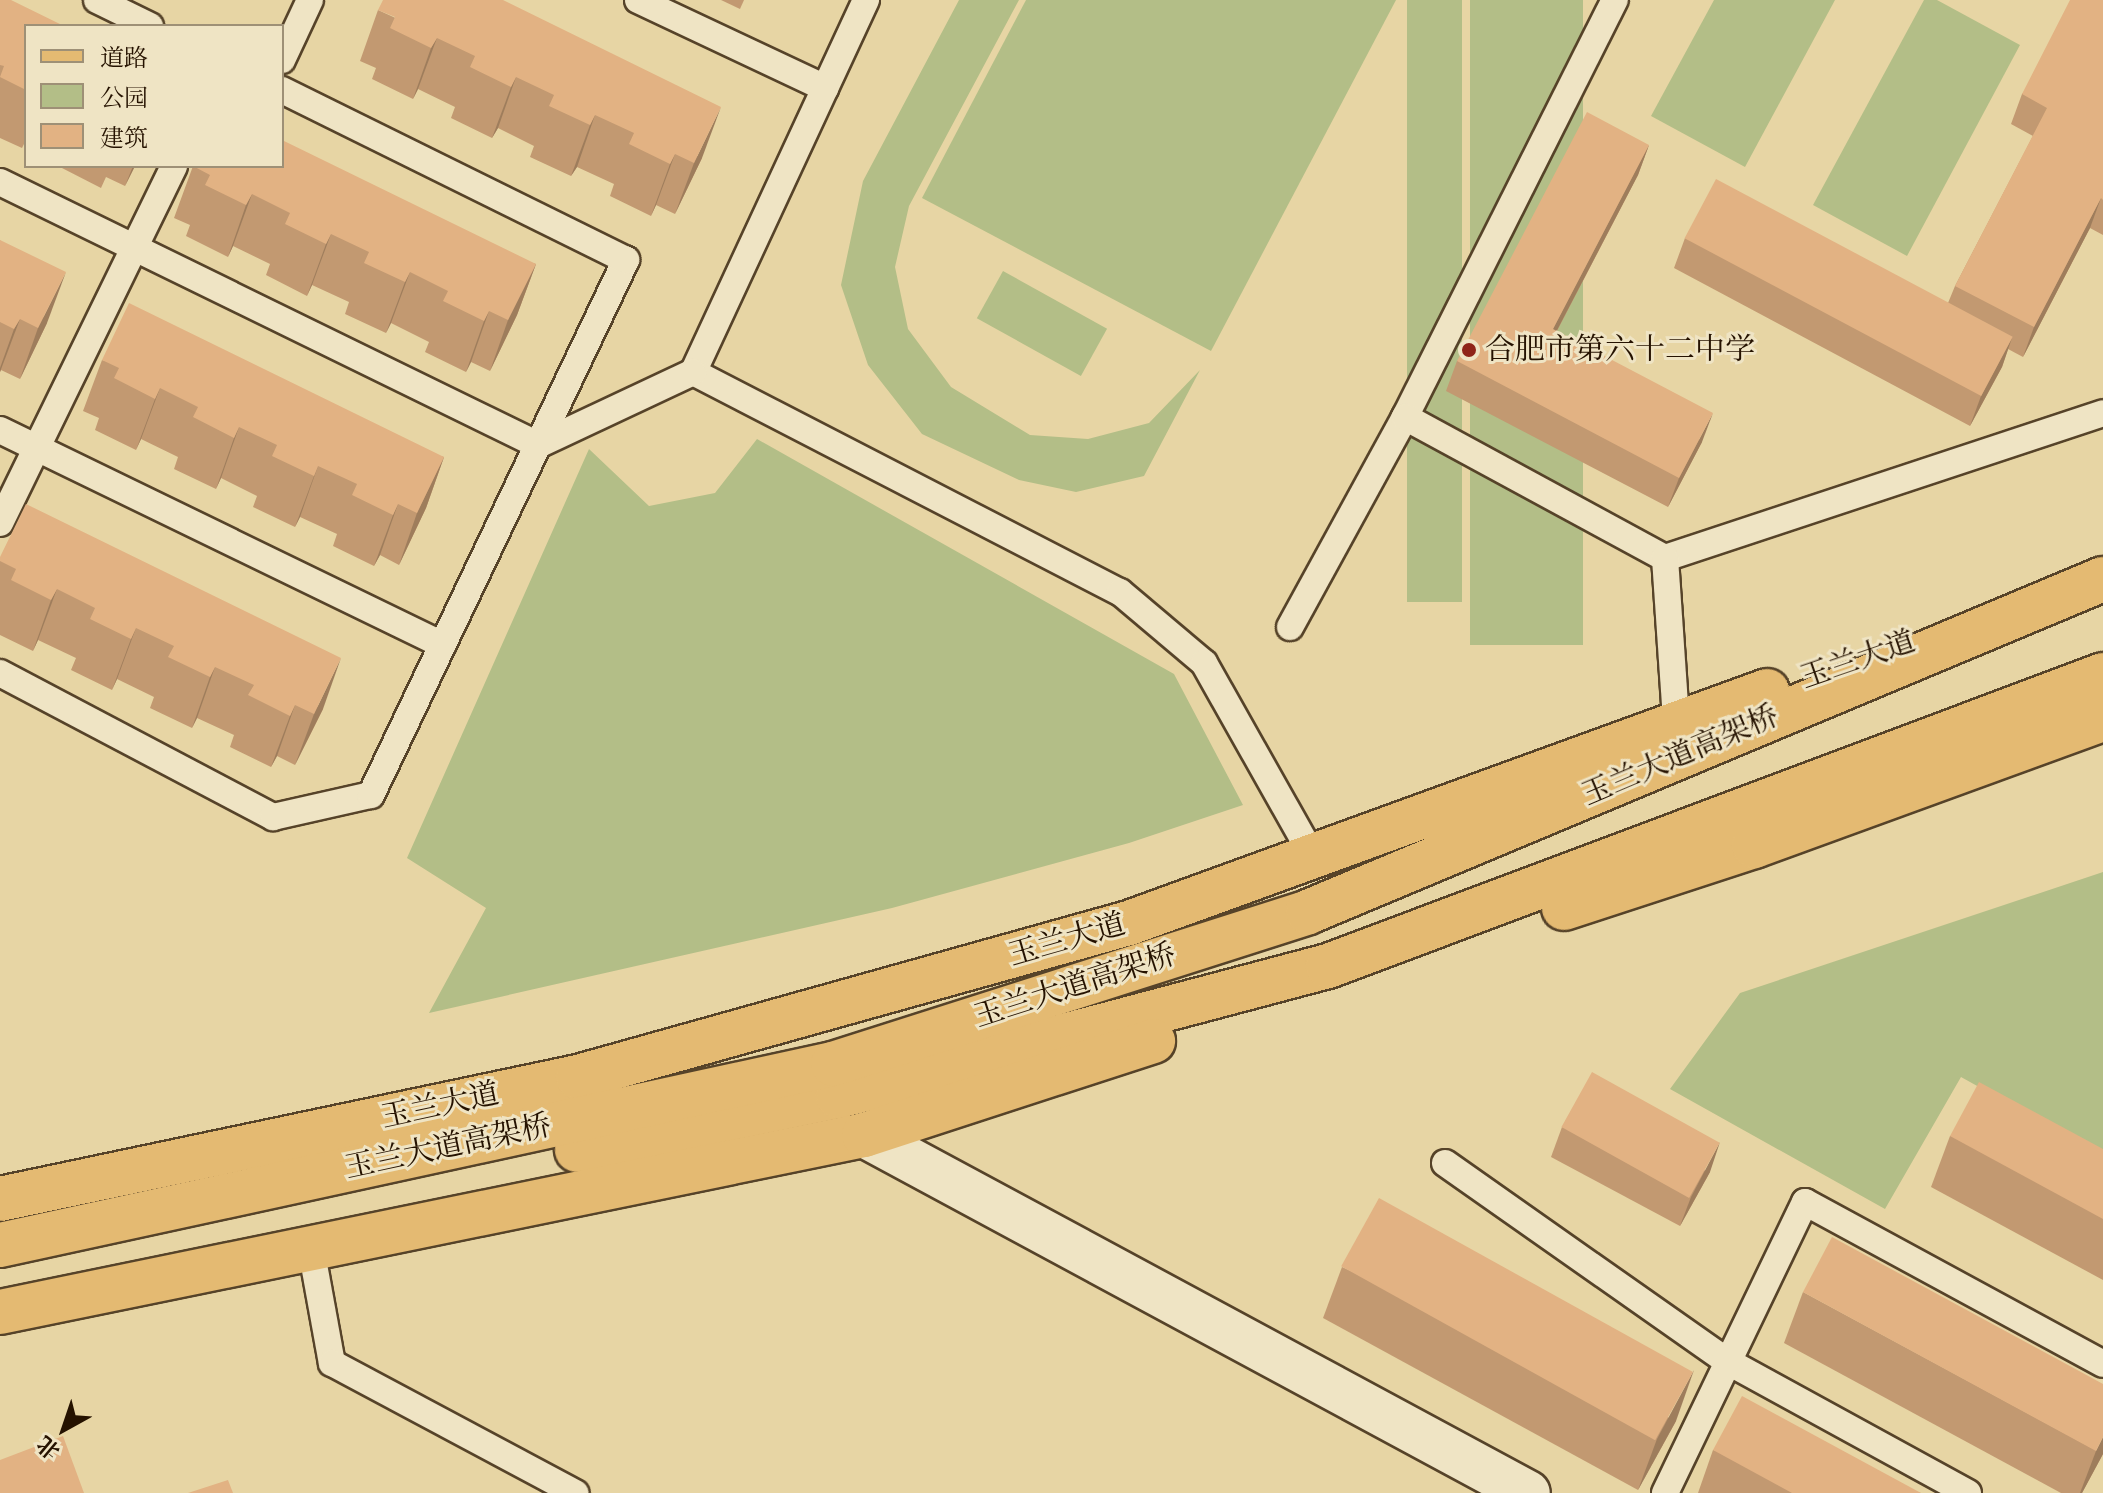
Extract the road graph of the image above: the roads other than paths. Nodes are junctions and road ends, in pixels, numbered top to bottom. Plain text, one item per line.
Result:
1 (97, 0) edge
2 (310, 0) edge
3 (638, 0) edge
4 (866, 0) edge
5 (1615, 0) edge
6 (146, 24) edge
7 (284, 56) edge
8 (825, 88) junction
9 (284, 91) edge
10 (173, 168) edge
11 (0, 182) edge
12 (134, 249) junction
13 (693, 372) junction
14 (2103, 413) edge
15 (1405, 417) junction
16 (0, 430) edge
17 (538, 445) junction
18 (37, 448) junction
19 (0, 523) edge
20 (1665, 558) junction
21 (2103, 578) edge
22 (1290, 627) dead end
23 (443, 645) junction
24 (0, 673) edge
25 (2103, 675) edge
26 (2103, 719) edge
27 (1676, 721) junction
28 (1312, 855) junction
29 (864, 1135) junction
30 (1445, 1163) dead end
31 (0, 1199) edge
32 (0, 1245) edge
33 (311, 1248) junction
34 (0, 1273) edge
35 (0, 1312) edge
36 (1725, 1360) junction
37 (2103, 1364) edge
38 (575, 1493) edge
39 (1528, 1493) edge
40 (1665, 1493) edge
41 (1968, 1493) edge

1 - 6 lane
2 - 7 lane
3 - 8 lane
4 - 8 lane
5 - 15 lane
8 - 13 lane
9 - 17 lane
10 - 12 lane
11 - 12 lane
12 - 17 lane
12 - 18 lane
13 - 17 lane
13 - 28 lane
14 - 20 lane
15 - 20 lane
15 - 22 lane
16 - 18 lane
17 - 23 lane
18 - 19 lane
18 - 23 lane
20 - 27 lane
21 - 27 main road, 玉兰大道
21 - 32 main road, 玉兰大道高架桥
23 - 24 lane
25 - 34 main road, 玉兰大道高架桥
26 - 29 main road
27 - 28 main road, 玉兰大道
28 - 31 main road, 玉兰大道
29 - 33 main road
29 - 39 street
30 - 36 lane
33 - 35 main road
33 - 38 lane
36 - 37 lane
36 - 40 lane
36 - 41 lane

